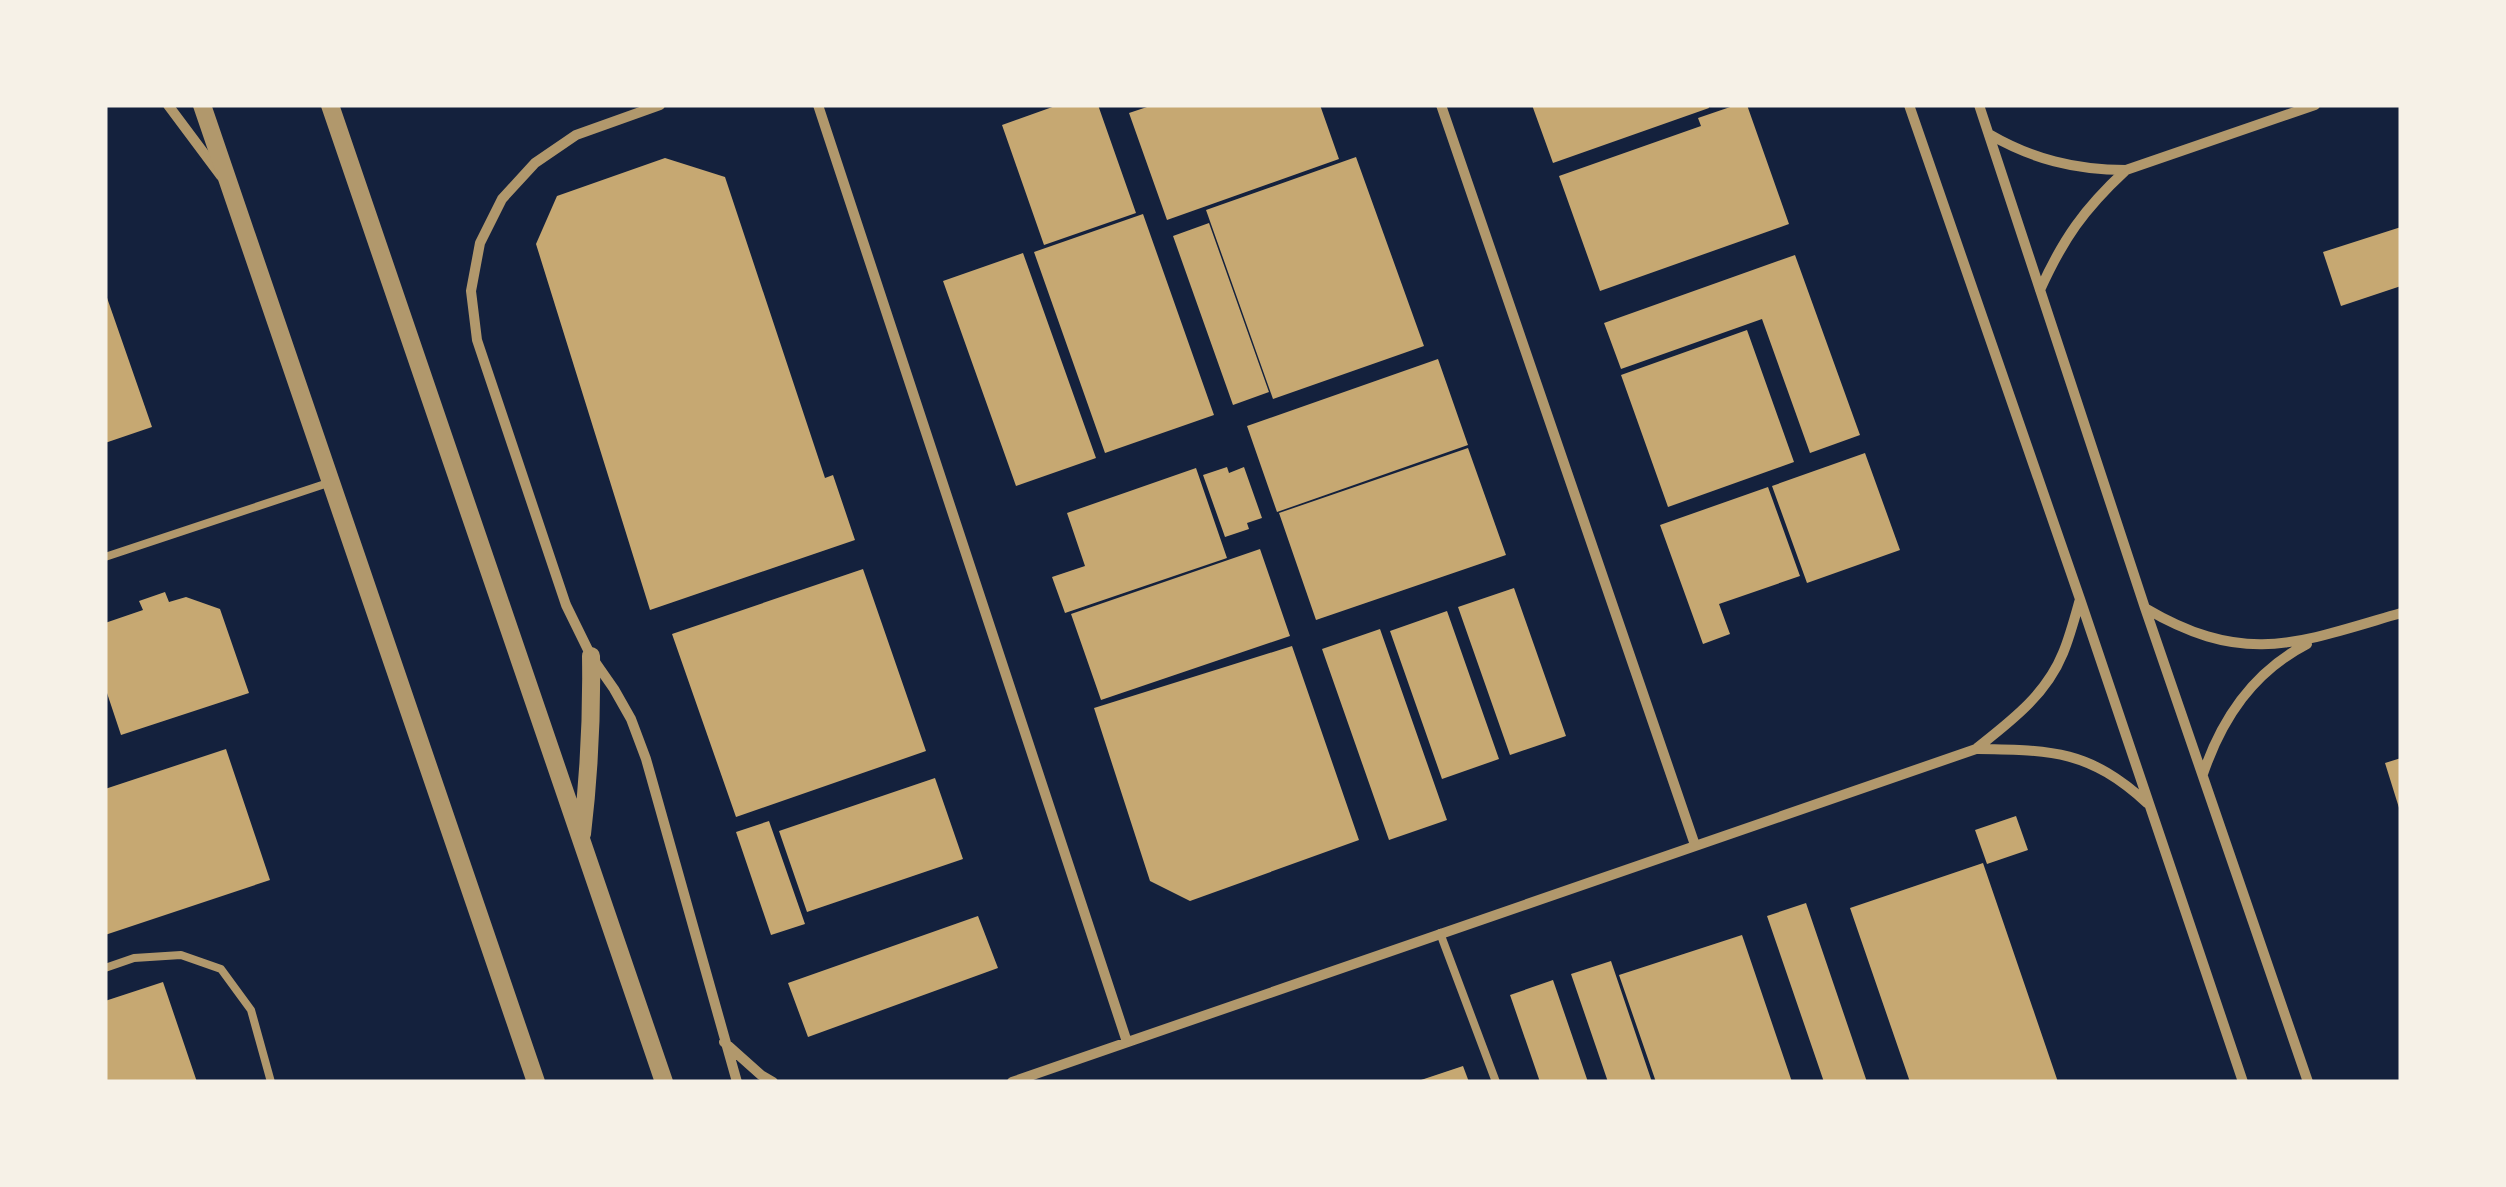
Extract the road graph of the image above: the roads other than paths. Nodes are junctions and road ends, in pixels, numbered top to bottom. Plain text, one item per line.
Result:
1 (168, 105) edge
2 (202, 105) edge
3 (330, 105) edge
4 (660, 105) edge
5 (818, 105) edge
6 (1441, 105) edge
7 (1909, 105) edge
8 (1978, 105) edge
9 (2315, 105) edge
10 (1988, 133) junction
11 (2126, 170) junction
12 (231, 189) junction
13 (2040, 291) junction
14 (330, 482) junction
15 (105, 557) edge
16 (2080, 599) junction
17 (2145, 608) junction
18 (2401, 613) edge
19 (2321, 636) junction
20 (591, 656) junction
21 (1976, 749) junction
22 (2203, 774) junction
23 (2147, 803) junction
24 (581, 840) junction
25 (1695, 845) junction
26 (1440, 934) junction
27 (105, 968) edge
28 (723, 1041) junction
29 (1128, 1042) junction
30 (271, 1082) edge
31 (536, 1082) edge
32 (664, 1082) edge
33 (736, 1082) edge
34 (773, 1082) edge
35 (1012, 1082) edge
36 (1496, 1082) edge
37 (2243, 1082) edge
38 (2308, 1082) edge

1 - 12 street
2 - 12 street
3 - 24 street
4 - 20 street
5 - 29 street
6 - 25 street
7 - 16 street
8 - 10 street
9 - 11 street
10 - 11 street
10 - 13 street
11 - 13 street
12 - 14 street
13 - 17 street
14 - 15 lane
14 - 31 street
16 - 21 street
16 - 23 street
17 - 19 street
17 - 22 street
18 - 19 street
19 - 22 street
20 - 24 street
20 - 28 street
21 - 23 street
21 - 25 street
22 - 38 street
23 - 37 street
24 - 32 street
25 - 26 street
26 - 29 street
26 - 36 lane
27 - 30 lane
28 - 33 street
28 - 34 street
29 - 35 street

